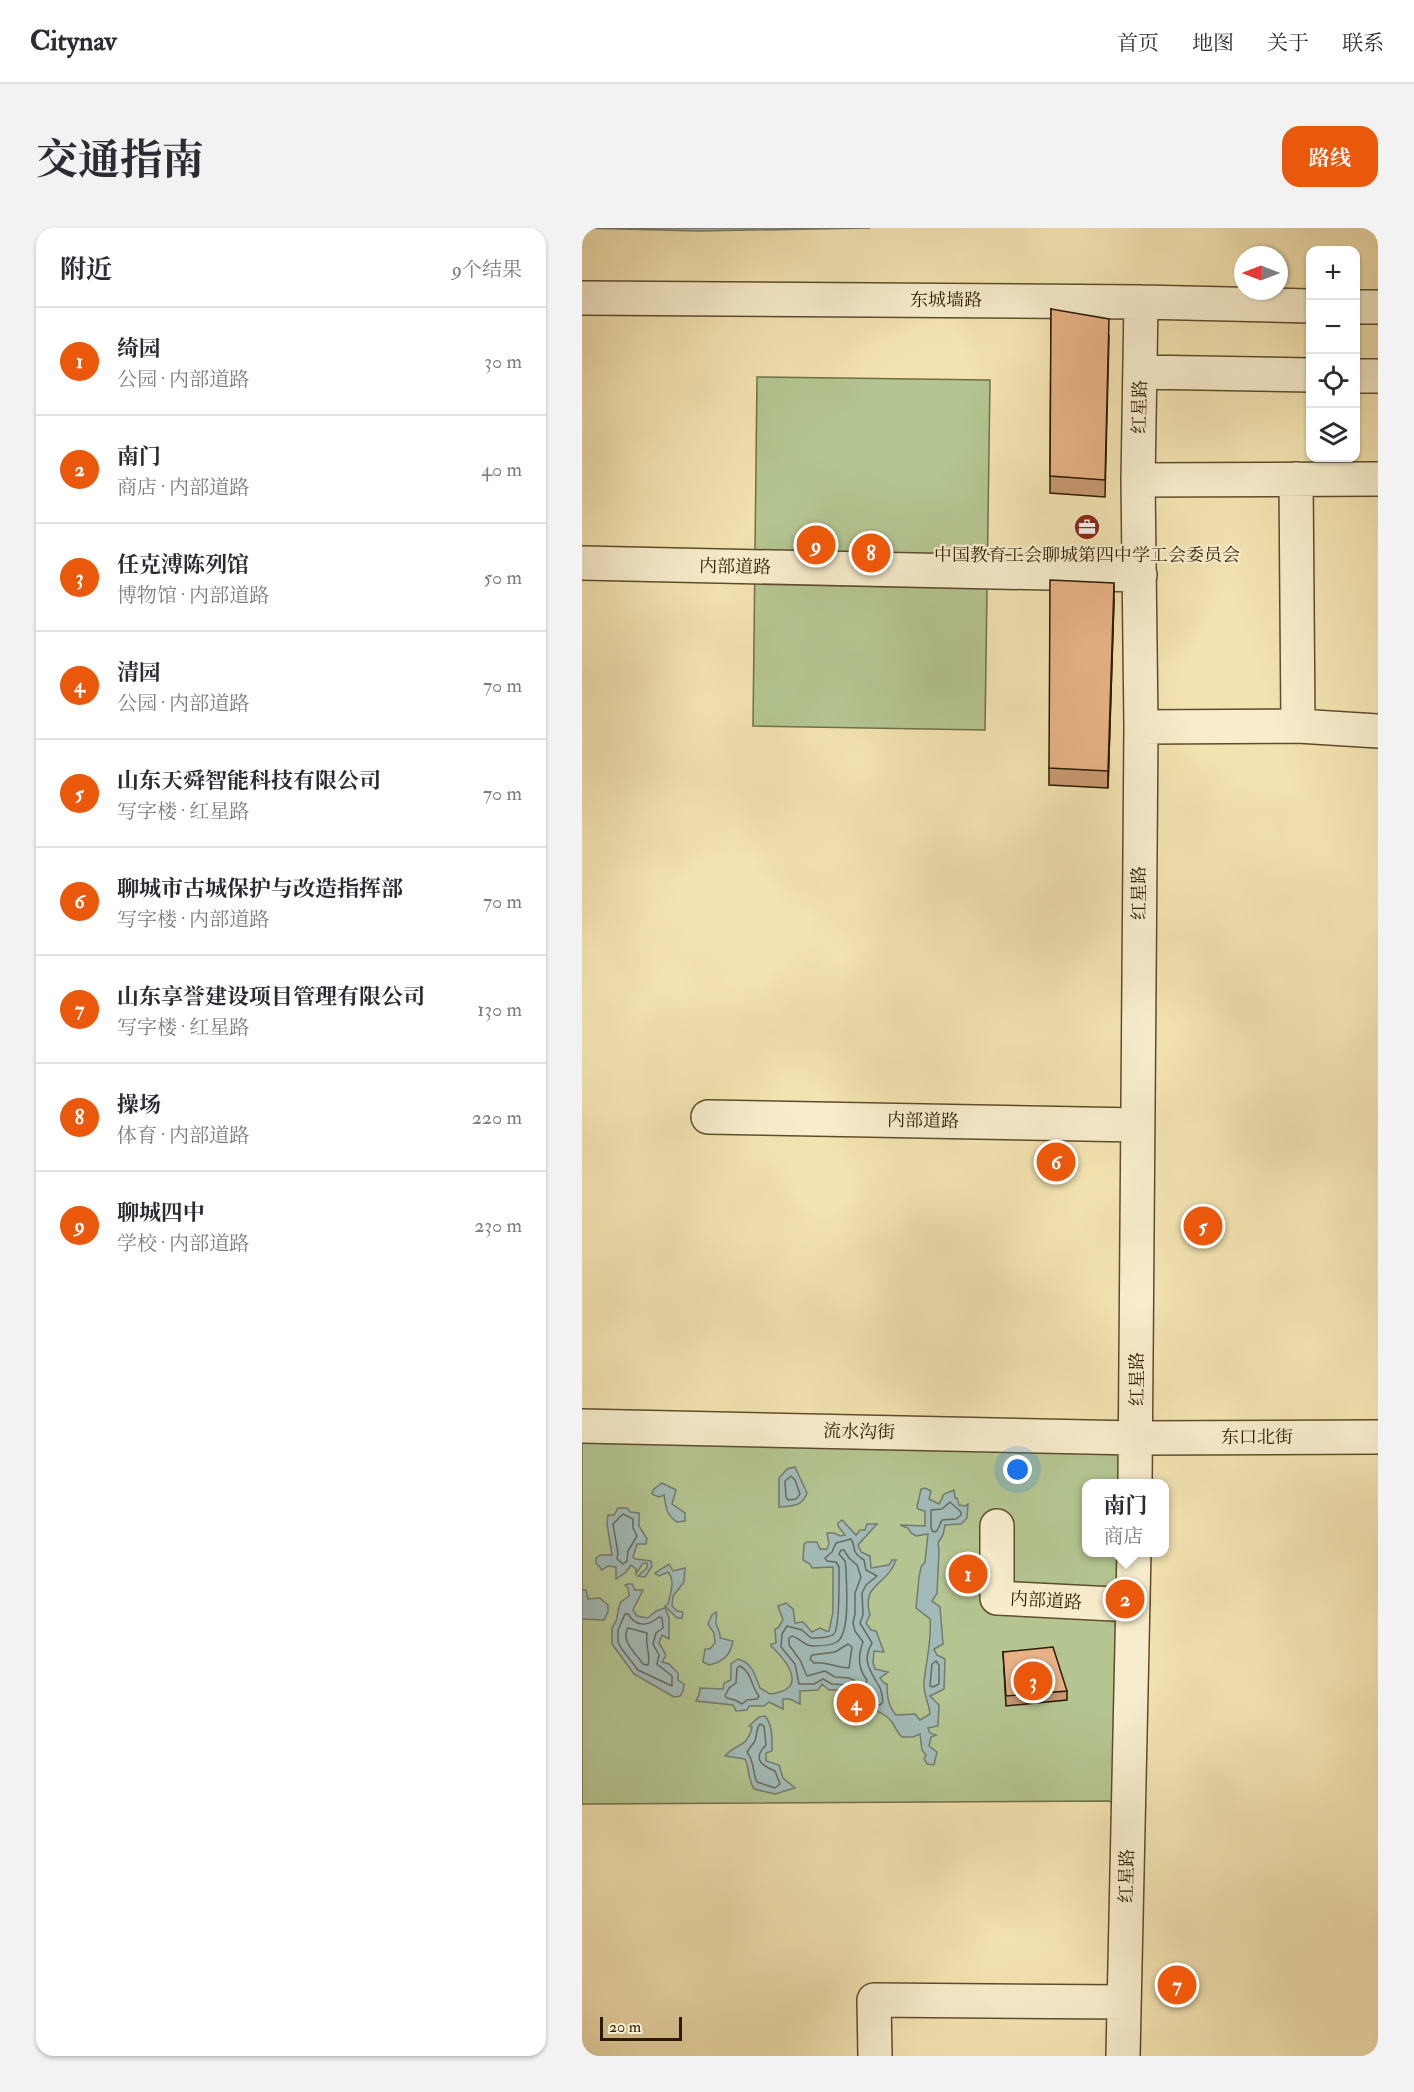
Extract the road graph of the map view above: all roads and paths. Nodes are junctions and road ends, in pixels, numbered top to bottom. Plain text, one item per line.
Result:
1 (582, 298) edge
2 (1142, 302) junction
3 (1306, 306) edge
4 (1360, 307) edge
5 (1378, 307) edge
6 (1141, 372) junction
7 (1306, 375) edge
8 (1360, 376) edge
9 (1378, 376) edge
10 (1296, 478) junction
11 (1378, 478) edge
12 (1138, 480) junction
13 (582, 563) edge
14 (1140, 575) junction
15 (1298, 726) junction
16 (1141, 727) junction
17 (1378, 731) edge
18 (708, 1117) dead end
19 (1138, 1125) junction
20 (582, 1426) edge
21 (1378, 1437) edge
22 (1136, 1438) junction
23 (1135, 1479) edge
24 (997, 1526) dead end
25 (1134, 1557) edge
26 (1133, 1605) junction
27 (1124, 2002) junction
28 (875, 2056) edge
29 (1123, 2056) edge

1 - 2 street, 东城墙路
2 - 3 street, 东城墙路
2 - 6 street, 红星路
4 - 5 street
6 - 7 street
6 - 12 street, 红星路
8 - 9 street
10 - 11 street
10 - 12 street
10 - 15 street
12 - 14 street, 红星路
13 - 14 street, 内部道路
14 - 16 street, 红星路
15 - 16 street
15 - 17 street
16 - 19 street, 红星路
18 - 19 street, 内部道路
19 - 22 street, 红星路
20 - 22 street, 流水沟街
21 - 22 street, 东口北街
22 - 23 street, 红星路
24 - 26 street, 内部道路
25 - 26 street, 红星路
26 - 27 street, 红星路
27 - 28 street
27 - 29 street, 红星路

